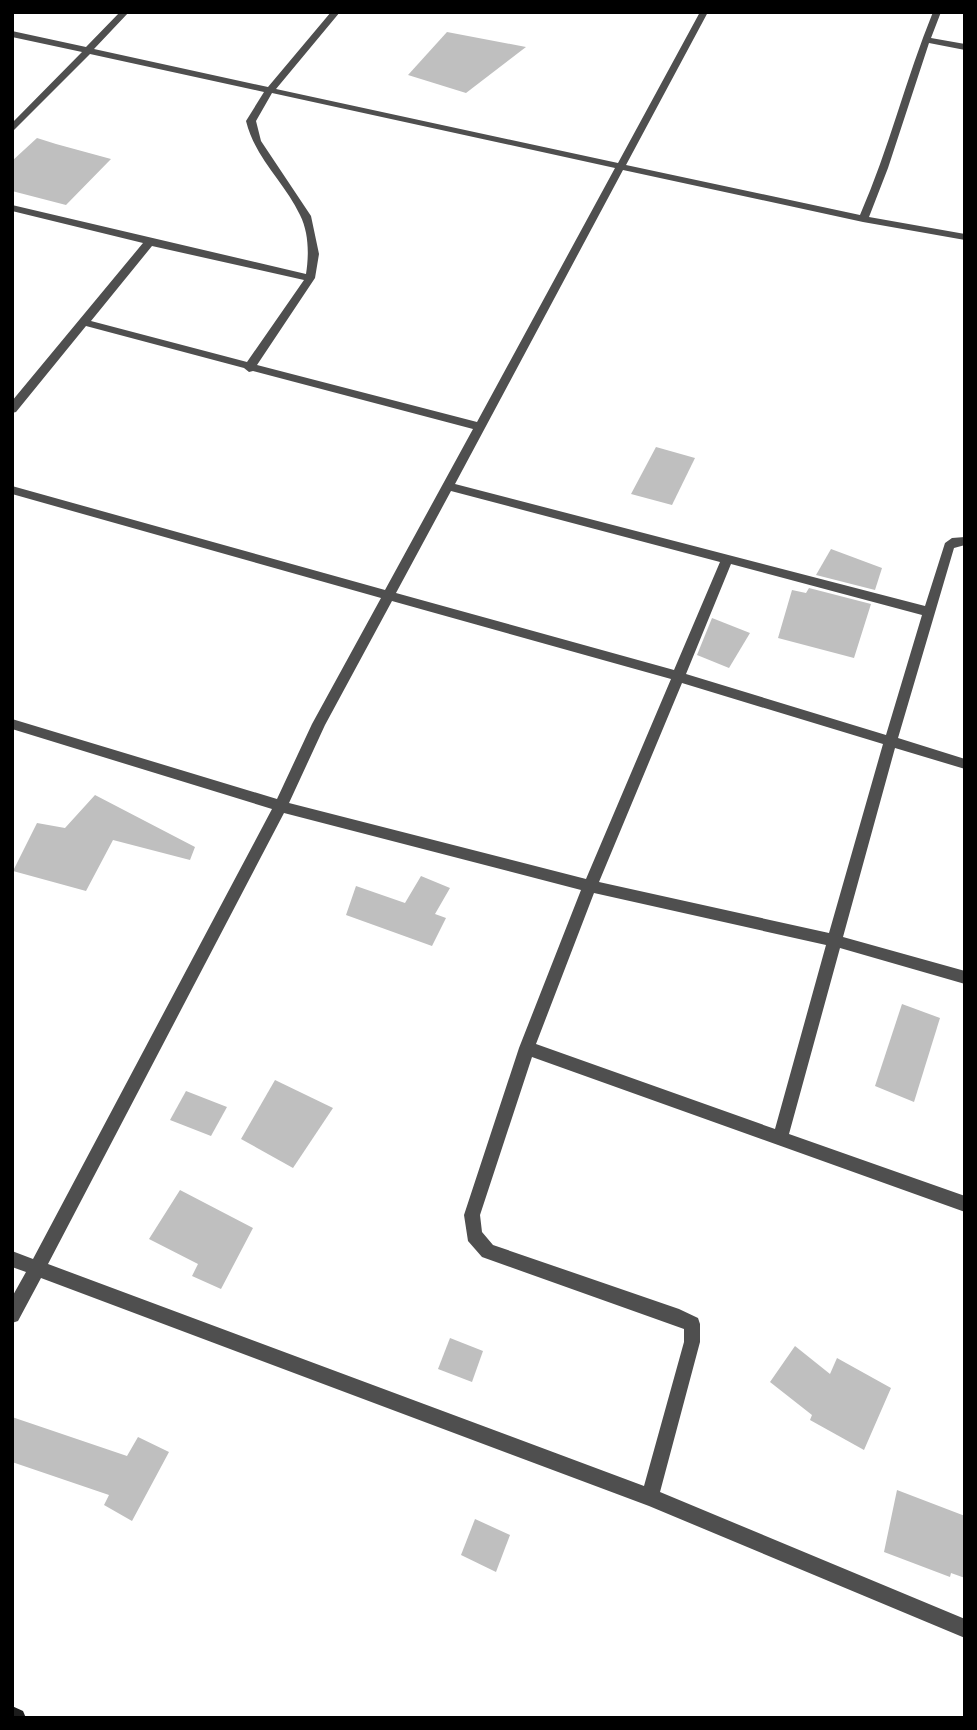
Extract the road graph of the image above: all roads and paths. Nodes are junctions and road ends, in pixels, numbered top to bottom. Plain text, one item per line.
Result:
1 (125, 12) edge
2 (336, 12) edge
3 (704, 12) edge
4 (937, 12) edge
5 (12, 34) edge
6 (925, 40) junction
7 (965, 47) edge
8 (89, 50) junction
9 (269, 91) junction
10 (12, 129) edge
11 (622, 166) junction
12 (12, 208) edge
13 (863, 219) junction
14 (965, 237) edge
15 (150, 242) junction
16 (310, 278) junction
17 (82, 323) junction
18 (249, 369) junction
19 (12, 410) edge
20 (480, 427) junction
21 (448, 486) junction
22 (12, 490) edge
23 (965, 541) edge
24 (727, 560) junction
25 (388, 594) junction
26 (930, 612) junction
27 (677, 676) junction
28 (12, 724) edge
29 (891, 743) junction
30 (965, 764) edge
31 (281, 806) junction
32 (590, 886) junction
33 (836, 940) junction
34 (965, 978) edge
35 (527, 1048) junction
36 (780, 1138) junction
37 (965, 1204) edge
38 (12, 1259) edge
39 (38, 1270) junction
40 (12, 1315) edge
41 (650, 1497) junction
42 (965, 1629) edge

1 - 8 street
2 - 9 street
3 - 11 street
4 - 6 street
5 - 8 street
6 - 7 street
6 - 13 street
8 - 9 street
8 - 10 street
9 - 11 street
9 - 16 street
11 - 13 street
11 - 20 street
12 - 15 street
13 - 14 street
15 - 16 street
15 - 17 street
16 - 18 street
17 - 18 street
17 - 19 street
18 - 20 street
20 - 21 street
21 - 24 street
21 - 25 street
22 - 25 street
23 - 26 street
24 - 26 street
24 - 27 street
25 - 27 street
25 - 31 street
26 - 29 street
27 - 29 street
27 - 32 street
28 - 31 street
29 - 30 street
29 - 33 street
31 - 32 street
31 - 39 street
32 - 33 street
32 - 35 street
33 - 34 street
33 - 36 street
35 - 36 street
35 - 41 street
36 - 37 street
38 - 39 street
39 - 40 street
39 - 41 street
41 - 42 street

